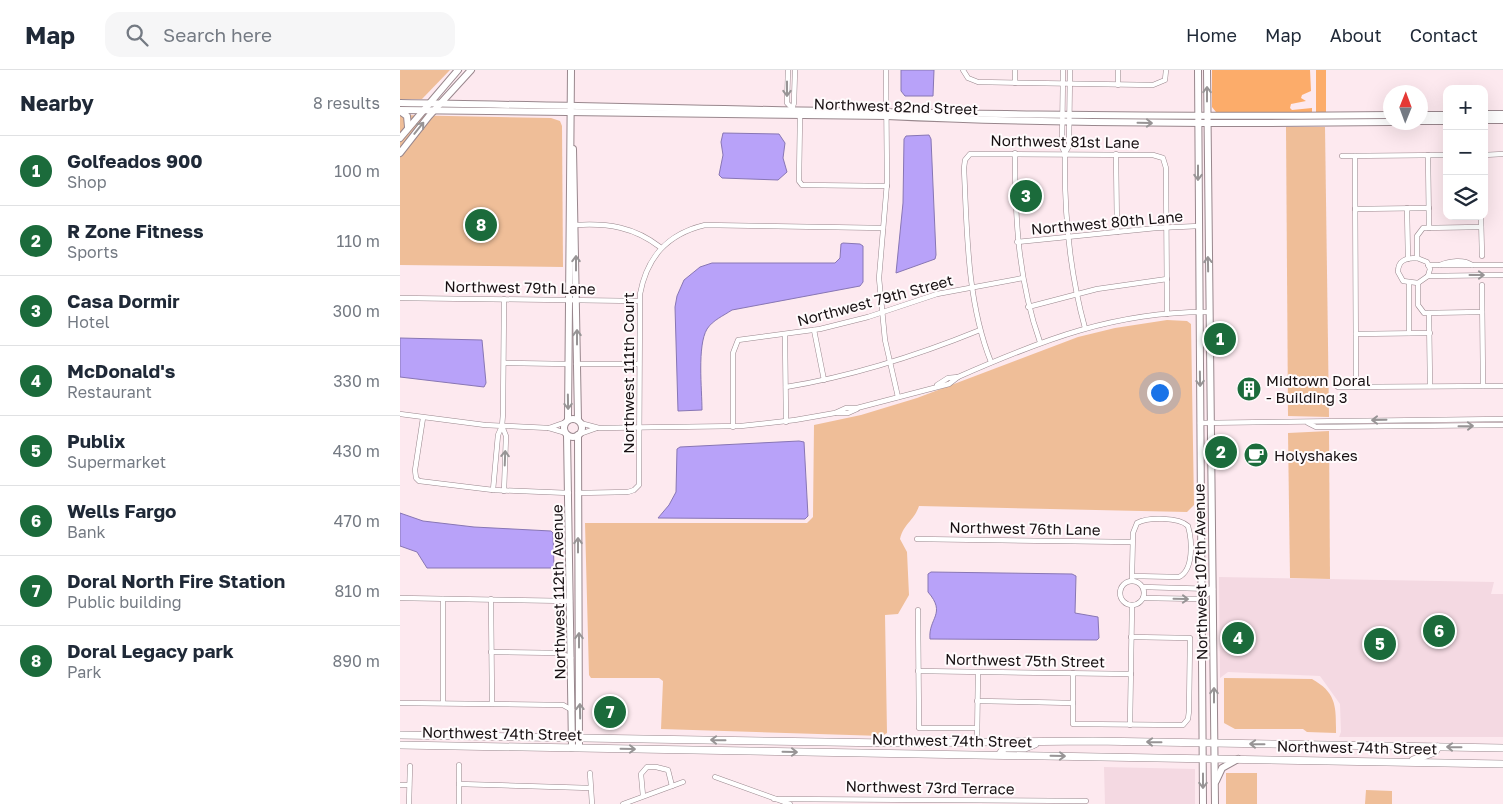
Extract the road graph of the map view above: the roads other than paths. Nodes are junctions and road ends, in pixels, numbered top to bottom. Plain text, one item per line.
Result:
1 (458, 70) edge
2 (471, 70) edge
3 (571, 70) edge
4 (788, 70) edge
5 (795, 70) edge
6 (886, 70) edge
7 (962, 70) edge
8 (1015, 70) edge
9 (1063, 70) edge
10 (1070, 70) edge
11 (1118, 70) edge
12 (1166, 70) edge
13 (1198, 70) edge
14 (1207, 70) edge
15 (1015, 83) junction
16 (1063, 84) junction
17 (1070, 84) junction
18 (1118, 85) junction
19 (454, 88) junction
20 (400, 104) edge
21 (427, 104) junction
22 (440, 104) junction
23 (462, 104) junction
24 (498, 108) junction
25 (570, 109) junction
26 (400, 110) edge
27 (422, 110) junction
28 (434, 110) junction
29 (791, 111) junction
30 (887, 114) junction
31 (1488, 114) edge
32 (1503, 114) edge
33 (1383, 115) edge
34 (1428, 115) edge
35 (1443, 115) edge
36 (800, 116) junction
37 (1062, 119) junction
38 (1070, 119) junction
39 (1488, 120) edge
40 (1503, 120) edge
41 (1198, 121) junction
42 (1207, 121) junction
43 (1428, 121) edge
44 (1443, 121) edge
45 (1383, 122) edge
46 (408, 128) junction
47 (400, 138) edge
48 (570, 140) junction
49 (400, 153) edge
50 (1015, 153) junction
51 (1065, 154) junction
52 (1116, 154) junction
53 (1503, 154) edge
54 (1428, 155) junction
55 (1443, 155) edge
56 (1488, 155) edge
57 (1342, 156) dead end
58 (1355, 156) junction
59 (887, 186) junction
60 (1408, 208) junction
61 (1428, 208) junction
62 (1355, 209) junction
63 (1481, 220) edge
64 (576, 225) junction
65 (1199, 226) junction
66 (1166, 227) junction
67 (884, 228) junction
68 (1429, 228) junction
69 (1481, 228) junction
70 (569, 231) junction
71 (1118, 232) junction
72 (1067, 237) junction
73 (1017, 242) junction
74 (660, 247) junction
75 (1482, 256) dead end
76 (1417, 258) junction
77 (1408, 259) junction
78 (1428, 265) junction
79 (1440, 265) junction
80 (1503, 265) edge
81 (1451, 266) junction
82 (1472, 266) junction
83 (1451, 275) junction
84 (1503, 275) edge
85 (1428, 276) junction
86 (1023, 278) junction
87 (1167, 279) junction
88 (1409, 283) junction
89 (1418, 283) junction
90 (1482, 285) dead end
91 (973, 288) junction
92 (1076, 293) junction
93 (400, 298) edge
94 (504, 300) junction
95 (569, 300) junction
96 (576, 300) junction
97 (639, 301) junction
98 (1028, 306) junction
99 (1199, 312) junction
100 (1209, 312) junction
101 (1482, 312) junction
102 (881, 313) junction
103 (1429, 313) junction
104 (1167, 314) junction
105 (1085, 328) junction
106 (814, 330) junction
107 (980, 330) junction
108 (1409, 333) junction
109 (1430, 333) junction
110 (1356, 334) junction
111 (785, 335) junction
112 (1040, 342) junction
113 (991, 362) junction
114 (505, 363) junction
115 (568, 364) junction
116 (576, 364) junction
117 (639, 364) junction
118 (890, 364) junction
119 (824, 380) junction
120 (786, 386) junction
121 (1430, 386) junction
122 (1483, 386) junction
123 (1503, 386) edge
124 (1338, 387) dead end
125 (1356, 387) junction
126 (898, 397) junction
127 (400, 414) edge
128 (423, 418) junction
129 (1503, 419) edge
130 (1428, 420) junction
131 (567, 421) junction
132 (579, 422) junction
133 (786, 422) junction
134 (1200, 423) junction
135 (1209, 423) junction
136 (1308, 423) junction
137 (1503, 425) edge
138 (502, 426) junction
139 (733, 427) junction
140 (1428, 427) junction
141 (549, 428) junction
142 (599, 428) junction
143 (640, 428) junction
144 (566, 434) junction
145 (579, 435) junction
146 (493, 490) junction
147 (504, 491) junction
148 (578, 493) junction
149 (569, 494) junction
150 (917, 539) dead end
151 (1132, 542) junction
152 (1132, 578) junction
153 (1143, 587) junction
154 (1160, 588) junction
155 (1202, 588) junction
156 (1213, 589) junction
157 (579, 594) junction
158 (400, 598) edge
159 (1143, 598) junction
160 (1160, 598) junction
161 (442, 599) junction
162 (491, 599) junction
163 (1202, 599) junction
164 (570, 601) junction
165 (1132, 605) junction
166 (918, 610) dead end
167 (1131, 637) junction
168 (492, 652) junction
169 (571, 658) junction
170 (918, 671) junction
171 (978, 672) junction
172 (1073, 673) junction
173 (1131, 674) junction
174 (978, 701) junction
175 (400, 703) edge
176 (444, 703) junction
177 (1073, 703) junction
178 (492, 704) junction
179 (572, 710) junction
180 (1130, 725) junction
181 (977, 728) junction
182 (400, 735) edge
183 (576, 738) junction
184 (1037, 742) junction
185 (977, 743) junction
186 (1203, 743) junction
187 (1214, 743) junction
188 (400, 746) edge
189 (1438, 747) junction
190 (576, 748) junction
191 (1503, 748) edge
192 (1000, 754) junction
193 (1203, 758) junction
194 (1214, 759) junction
195 (1239, 759) junction
196 (1408, 762) junction
197 (1503, 764) edge
198 (459, 765) dead end
199 (410, 766) dead end
200 (590, 773) dead end
201 (715, 777) dead end
202 (683, 782) dead end
203 (459, 784) junction
204 (1214, 784) junction
205 (400, 785) edge
206 (409, 785) junction
207 (672, 786) junction
208 (590, 788) junction
209 (643, 796) junction
210 (774, 798) junction
211 (1086, 801) dead end
212 (1005, 802) edge
213 (1069, 803) edge
214 (409, 804) edge
215 (459, 804) edge
216 (592, 804) edge
217 (623, 804) edge
218 (790, 804) edge
219 (1203, 804) edge
220 (1214, 804) edge

1 - 21 street
2 - 19 street
3 - 25 street
4 -> 29 street
5 - 29 street
6 - 30 street
7 - 15 street
8 - 15 street
9 - 16 street
10 - 17 street
11 - 18 street
12 - 18 street
13 - 41 street, Northwest 107th Avenue
42 -> 14 street, Northwest 107th Avenue
15 - 16 street
16 - 17 street
16 - 37 street
17 - 18 street
17 - 38 street
19 - 22 street
19 - 23 street
20 - 21 street, Northwest 82nd Street
21 - 22 street, Northwest 82nd Street
21 - 27 street
22 - 23 street, Northwest 82nd Street
22 - 28 street
23 - 24 street, Northwest 82nd Street
24 - 25 street, Northwest 82nd Street
24 - 28 street, Northwest 82nd Street
25 - 29 street, Northwest 82nd Street
25 - 48 street
26 - 27 street, Northwest 82nd Street
26 - 46 street
27 - 28 street, Northwest 82nd Street
27 - 46 street
49 -> 28 street
29 - 30 street, Northwest 82nd Street
29 - 36 street, Northwest 82nd Street
30 - 36 street, Northwest 82nd Street
30 - 37 street, Northwest 82nd Street
30 - 59 street
31 - 32 street
33 - 42 street, Northwest 82nd Street
34 - 35 street
36 - 59 street
37 - 38 street, Northwest 82nd Street
37 - 51 street
38 - 41 street, Northwest 82nd Street
38 - 51 street
39 - 40 street
41 - 42 street, Northwest 82nd Street
41 -> 65 street, Northwest 107th Avenue
42 - 45 street, Northwest 82nd Street
100 -> 42 street, Northwest 107th Avenue
43 - 44 street
46 - 47 street
48 - 64 street
48 - 70 street
50 - 51 street, Northwest 81st Lane
50 - 73 street
50 - 91 street, Northwest 81st Lane
51 - 52 street, Northwest 81st Lane
51 - 72 street
52 - 66 street, Northwest 81st Lane
52 - 71 street
53 - 56 street
54 - 55 street
54 - 58 street
54 - 61 street
57 - 58 street
58 - 62 street
59 - 67 street
60 - 61 street
60 - 62 street
60 - 77 street
61 - 68 street
62 - 110 street
63 - 69 street
64 - 70 street
64 - 74 street
96 -> 64 street
65 - 66 street, Northwest 80th Lane
65 - 99 street, Northwest 107th Avenue
66 - 71 street, Northwest 80th Lane
66 - 87 street
67 - 74 street, Northwest 111th Court
67 - 102 street
68 - 69 street
68 - 76 street
69 - 75 street
70 - 95 street
71 - 72 street, Northwest 80th Lane
72 - 73 street, Northwest 80th Lane
72 - 92 street
73 - 86 street
74 - 97 street, Northwest 111th Court
76 - 77 street
76 - 78 street
77 - 88 street
78 - 79 street
78 - 85 street
79 - 81 street
79 - 82 street
80 - 82 street
81 - 82 street
81 - 83 street
83 -> 84 street
83 - 85 street
85 - 89 street
86 - 91 street, Northwest 79th Street
86 - 98 street
87 - 92 street
87 - 104 street
88 - 89 street
88 - 108 street
89 - 103 street
90 - 101 street
91 - 102 street, Northwest 79th Street
91 - 107 street
92 - 98 street
92 - 105 street
93 - 94 street, Northwest 79th Lane
94 - 95 street, Northwest 79th Lane
94 - 114 street
95 - 96 street, Northwest 79th Lane
95 - 115 street
96 - 97 street, Northwest 79th Lane
116 -> 96 street
97 - 117 street, Northwest 111th Court
98 - 112 street
99 - 100 street
99 - 104 street
99 -> 134 street, Northwest 107th Avenue
100 - 135 street, Northwest 107th Avenue
101 - 103 street
101 - 122 street
102 - 106 street, Northwest 79th Street
102 - 118 street
103 - 109 street
104 - 105 street
105 - 112 street
106 - 111 street, Northwest 79th Street
106 - 119 street
107 - 113 street
107 - 118 street
108 - 109 street
108 - 110 street
109 - 121 street
110 - 125 street
111 - 120 street
111 - 139 street, Northwest 79th Street
112 - 113 street
113 - 126 street
114 - 115 street
114 - 138 street
115 -> 131 street
116 - 117 street
116 - 132 street
117 - 143 street, Northwest 111th Court
118 - 119 street
118 - 126 street
119 - 120 street
120 - 133 street
121 - 122 street
121 - 125 street
122 - 123 street
124 - 125 street
126 - 133 street
127 - 128 street
128 - 138 street
128 - 146 street
129 - 130 street
130 -> 136 street
130 - 140 street
131 - 132 street
131 - 141 street
131 - 144 street
132 - 142 street
132 - 145 street
133 - 139 street
134 - 135 street
134 - 155 street, Northwest 107th Avenue
135 - 136 street
135 - 156 street, Northwest 107th Avenue
136 - 140 street
140 -> 137 street
138 - 141 street
138 - 146 street
147 -> 138 street
139 - 143 street
141 - 144 street
142 - 143 street
142 - 145 street
143 - 148 street, Northwest 111th Court
144 - 145 street
144 - 149 street, Northwest 112th Avenue
145 - 148 street, Northwest 112th Avenue
146 - 147 street
147 - 149 street
157 -> 148 street, Northwest 112th Avenue
149 - 164 street, Northwest 112th Avenue
150 - 151 street, Northwest 76th Lane
151 - 152 street
151 - 152 street
152 - 153 street
152 - 165 street
153 - 154 street
153 - 159 street
154 - 155 street
154 - 160 street
155 - 156 street
155 - 163 street, Northwest 107th Avenue
156 - 163 street
187 -> 156 street, Northwest 107th Avenue
157 - 164 street
183 -> 157 street, Northwest 112th Avenue
158 - 161 street
159 - 160 street
159 - 165 street
160 -> 163 street
161 - 162 street
161 - 176 street
162 - 164 street
162 - 168 street
163 - 186 street, Northwest 107th Avenue
164 - 169 street, Northwest 112th Avenue
165 - 167 street
166 - 170 street
167 - 173 street
167 - 180 street
168 - 169 street
168 - 178 street
169 - 179 street, Northwest 112th Avenue
170 - 171 street, Northwest 75th Street
170 - 181 street
171 - 172 street, Northwest 75th Street
171 - 174 street
172 - 173 street, Northwest 75th Street
172 - 177 street
173 - 180 street
174 - 177 street
174 - 181 street
175 - 176 street
176 - 178 street
177 - 180 street
178 - 179 street
179 - 183 street, Northwest 112th Avenue
181 - 185 street
182 - 183 main road, Northwest 74th Street
185 -> 183 main road, Northwest 74th Street
183 - 190 street, Northwest 112th Avenue
184 - 185 main road, Northwest 74th Street
186 -> 184 main road, Northwest 74th Street
184 - 192 main road
186 - 187 main road, Northwest 74th Street
186 - 193 street, Northwest 107th Avenue
189 -> 187 main road, Northwest 74th Street
187 - 194 street, Northwest 107th Avenue
188 - 190 main road, Northwest 74th Street
191 -> 189 main road, Northwest 74th Street
189 - 196 main road
190 -> 192 main road, Northwest 74th Street
192 -> 193 main road, Northwest 74th Street
193 - 194 main road, Northwest 74th Street
193 -> 219 street, Northwest 107th Avenue
194 - 195 main road, Northwest 74th Street
194 - 204 street, Northwest 107th Avenue
195 - 196 main road, Northwest 74th Street
195 - 204 street
196 - 197 main road, Northwest 74th Street
198 - 203 street
199 - 206 street
200 - 208 street
201 - 210 street
202 - 207 street
203 - 208 street
203 - 215 street
204 - 220 street, Northwest 107th Avenue
205 - 206 street
206 - 214 street
207 - 209 street
207 - 209 street
208 - 216 street
209 - 217 street
210 - 212 street, Northwest 73rd Terrace
210 - 218 street
211 - 213 street, Northwest 73rd Terrace
212 - 213 street, Northwest 73rd Terrace

